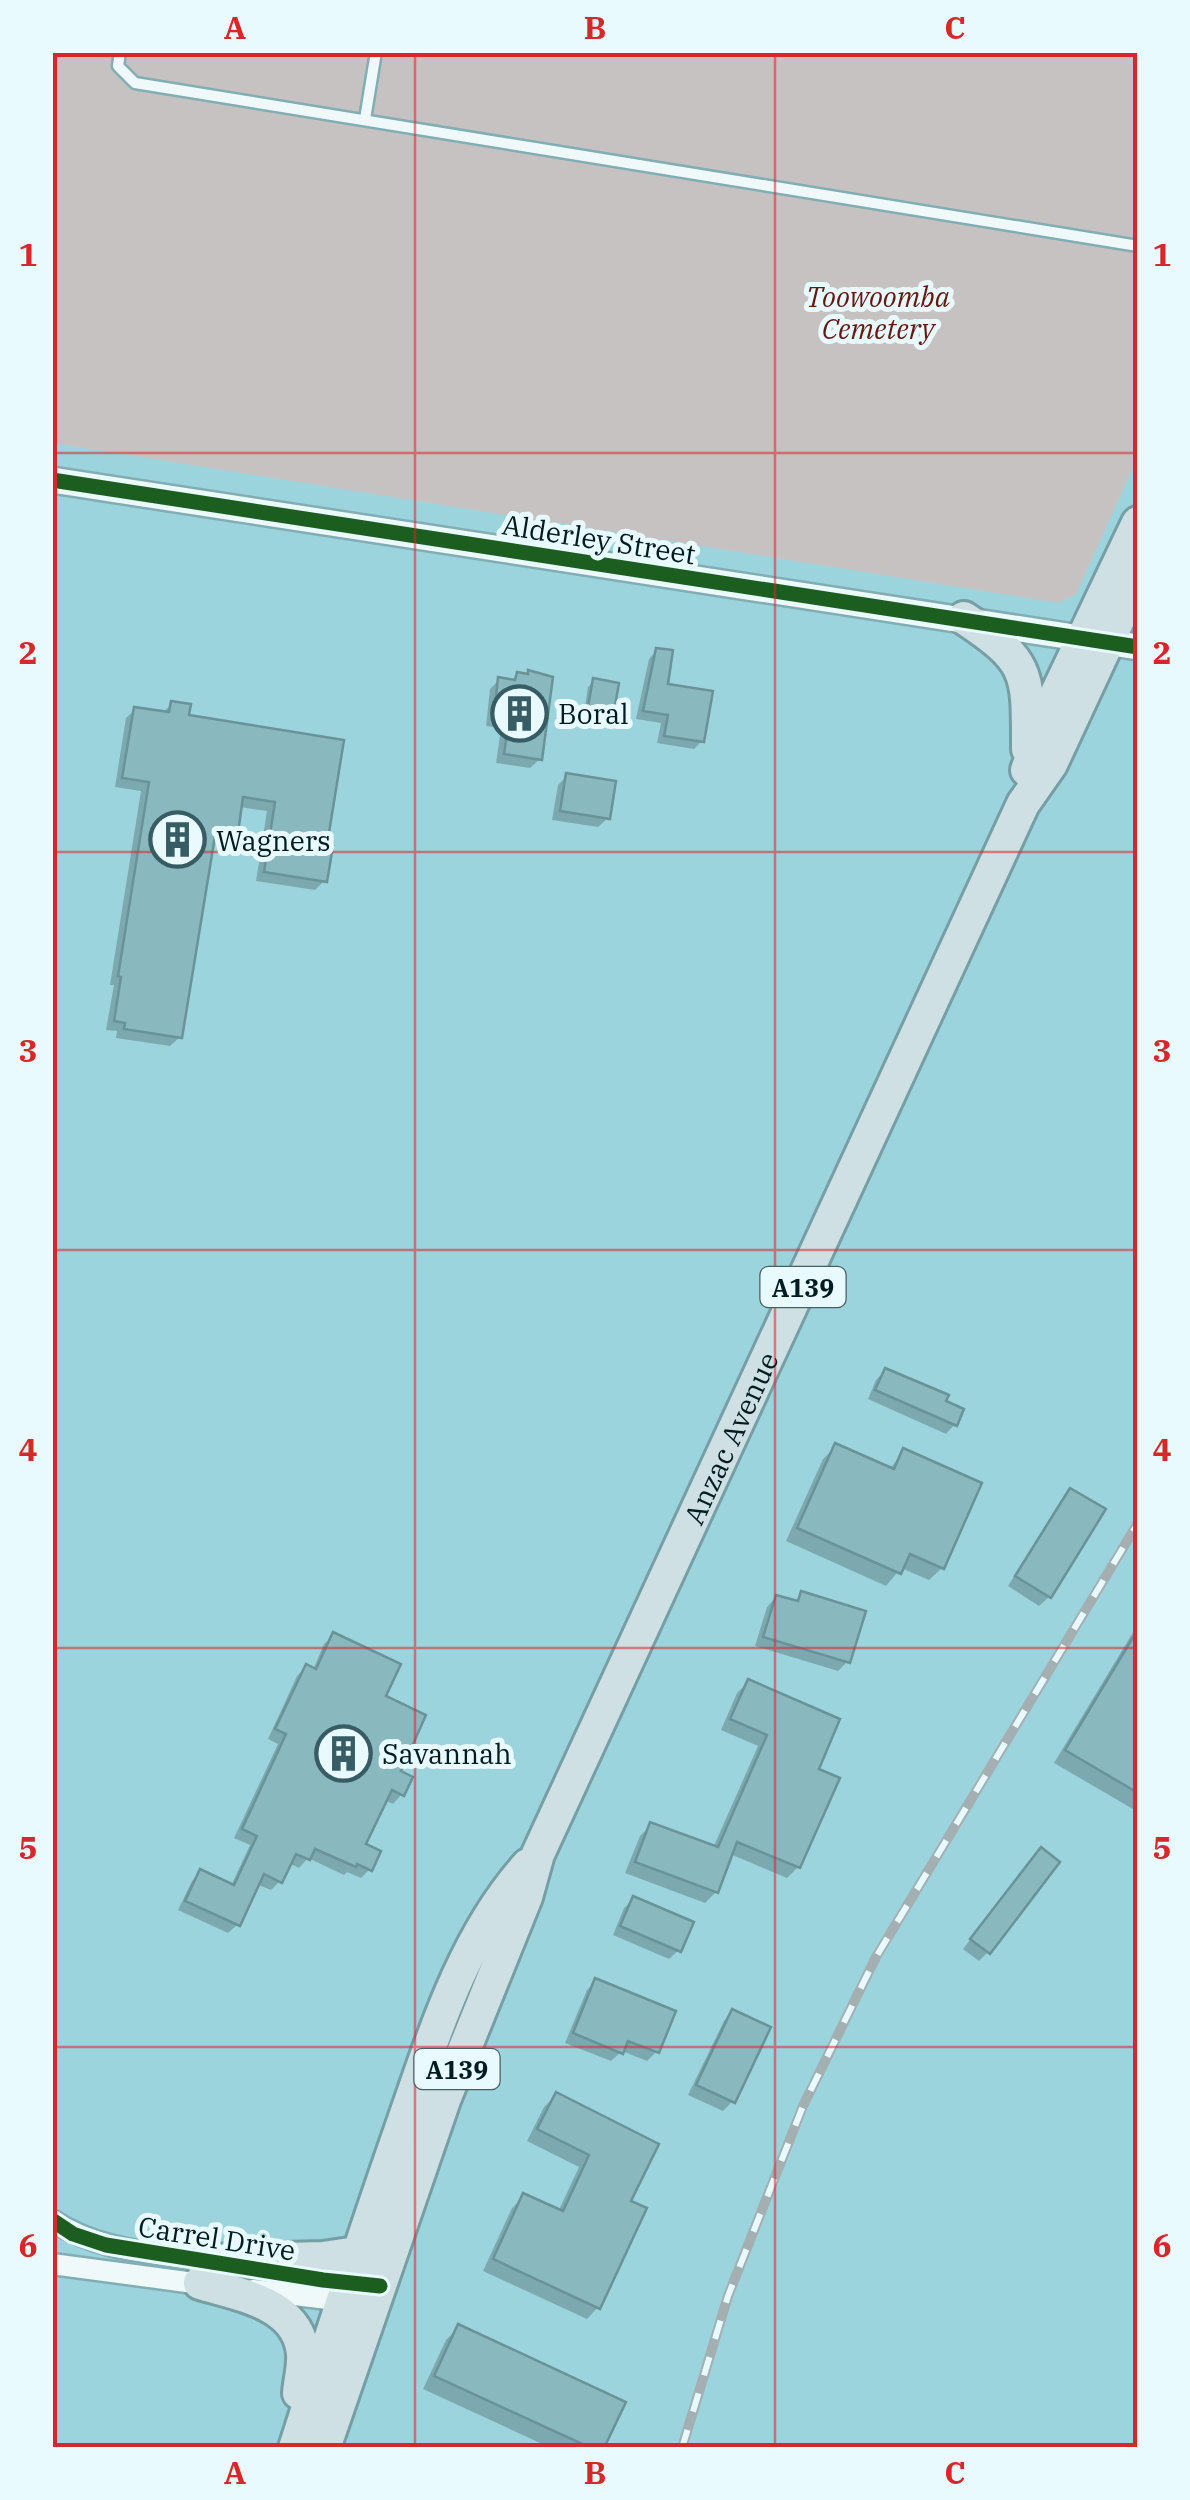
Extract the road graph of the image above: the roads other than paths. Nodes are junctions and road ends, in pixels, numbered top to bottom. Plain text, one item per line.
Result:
1 (120, 52) edge
2 (376, 52) edge
3 (365, 119) junction
4 (1138, 246) edge
5 (52, 480) edge
6 (1138, 524) edge
7 (1138, 577) edge
8 (964, 618) junction
9 (1110, 642) edge
10 (1028, 768) junction
11 (1023, 804) junction
12 (52, 2222) edge
13 (52, 2244) edge
14 (52, 2264) edge
15 (201, 2272) junction
16 (361, 2285) junction
17 (294, 2448) edge
18 (324, 2448) edge

1 - 3 lane
2 - 3 lane
3 - 4 lane
5 - 8 street, Alderley Street
6 - 9 highway, Anzac Avenue / A139
7 - 9 highway, Anzac Avenue / A139
8 - 9 street, Alderley Street
8 - 10 highway
9 - 10 highway, Anzac Avenue / A139
9 - 11 highway, Anzac Avenue / A139
10 - 11 highway, Anzac Avenue / A139
11 - 16 highway, Anzac Avenue / A139
12 - 13 street
12 - 15 street, Carrel Drive
14 - 15 street, Carrel Drive
15 - 16 street, Carrel Drive
15 - 16 highway
15 - 17 highway
16 - 17 highway, Anzac Avenue / A139
16 - 18 highway, Anzac Avenue / A139

